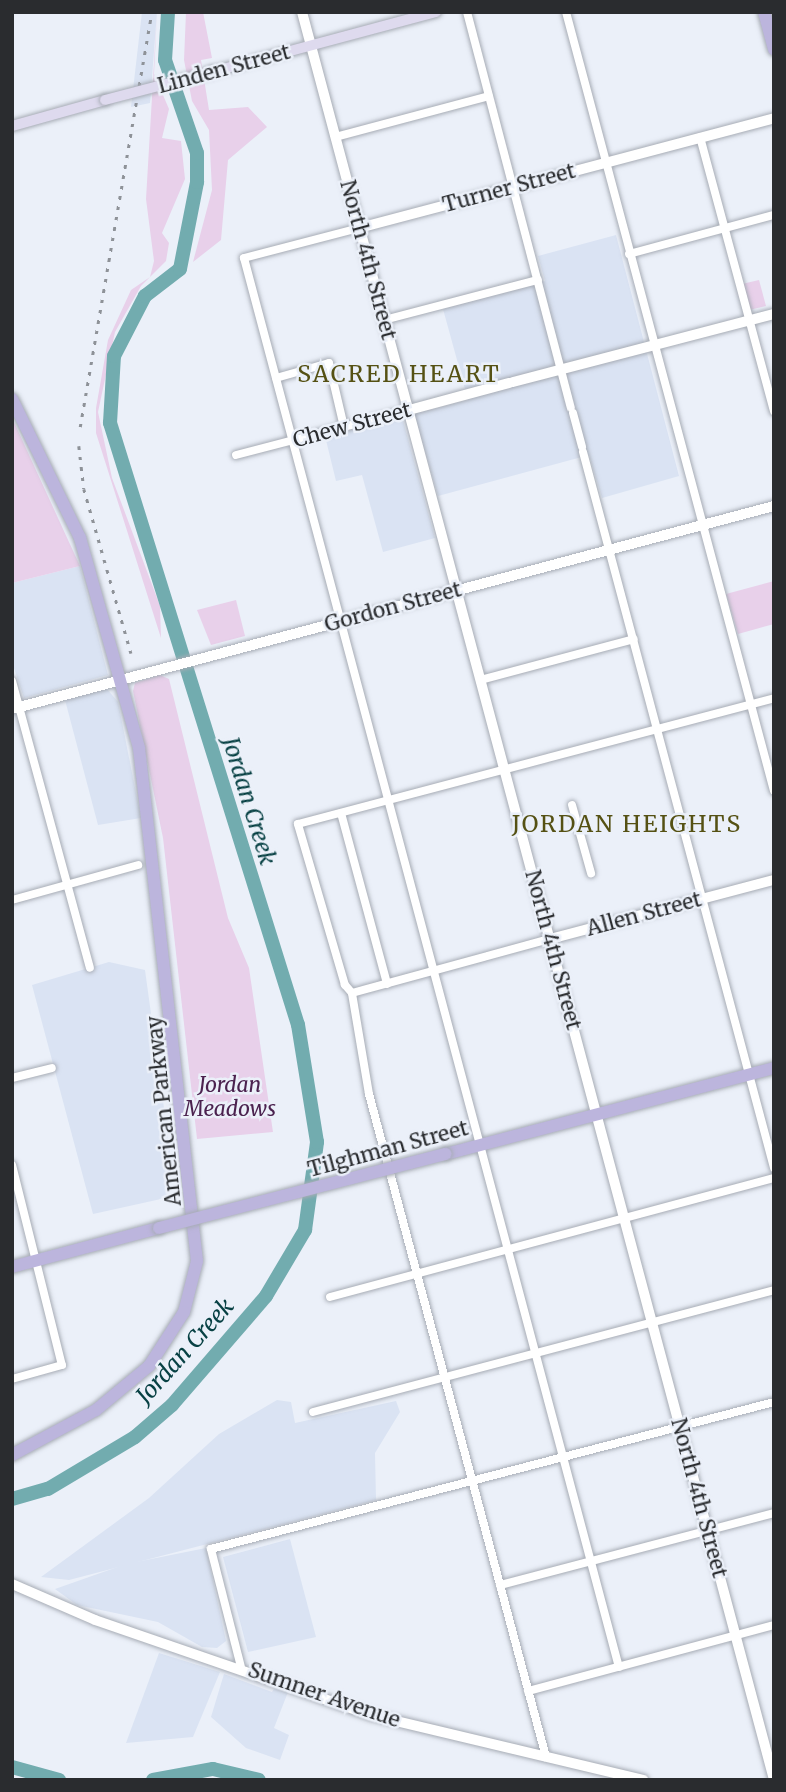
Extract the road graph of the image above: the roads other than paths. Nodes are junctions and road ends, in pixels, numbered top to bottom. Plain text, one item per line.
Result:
1 (302, 12) edge
2 (436, 12) edge
3 (467, 12) edge
4 (566, 12) edge
5 (764, 12) edge
6 (311, 46) junction
7 (774, 50) edge
8 (489, 96) junction
9 (774, 118) edge
10 (12, 125) edge
11 (335, 136) junction
12 (700, 137) junction
13 (605, 163) junction
14 (513, 187) junction
15 (774, 215) edge
16 (359, 228) junction
17 (724, 228) junction
18 (629, 254) junction
19 (538, 280) junction
20 (774, 314) edge
21 (384, 320) junction
22 (749, 320) junction
23 (655, 345) junction
24 (561, 370) junction
25 (276, 378) junction
26 (12, 399) edge
27 (409, 410) junction
28 (774, 411) edge
29 (344, 427) junction
30 (292, 440) junction
31 (236, 455) dead end
32 (774, 506) edge
33 (703, 525) junction
34 (611, 550) junction
35 (456, 591) junction
36 (341, 621) junction
37 (634, 639) junction
38 (122, 679) junction
39 (480, 680) junction
40 (12, 681) edge
41 (774, 698) edge
42 (750, 704) junction
43 (15, 708) edge
44 (657, 728) junction
45 (504, 768) junction
46 (774, 791) edge
47 (388, 799) junction
48 (572, 804) dead end
49 (341, 813) junction
50 (138, 865) dead end
51 (591, 873) dead end
52 (774, 880) edge
53 (68, 885) junction
54 (703, 899) junction
55 (12, 900) edge
56 (550, 939) junction
57 (90, 968) dead end
58 (435, 971) junction
59 (387, 984) junction
60 (352, 993) junction
61 (52, 1068) dead end
62 (774, 1068) edge
63 (749, 1074) junction
64 (12, 1078) edge
65 (597, 1114) junction
66 (482, 1144) junction
67 (12, 1165) edge
68 (774, 1168) edge
69 (774, 1178) edge
70 (625, 1217) junction
71 (509, 1248) junction
72 (35, 1261) junction
73 (12, 1267) edge
74 (417, 1273) junction
75 (774, 1290) edge
76 (330, 1297) dead end
77 (652, 1320) junction
78 (536, 1352) junction
79 (445, 1376) junction
80 (12, 1379) edge
81 (774, 1402) edge
82 (313, 1412) dead end
83 (680, 1426) junction
84 (12, 1455) edge
85 (564, 1456) junction
86 (472, 1480) junction
87 (774, 1513) edge
88 (707, 1530) junction
89 (591, 1561) junction
90 (12, 1584) edge
91 (500, 1585) junction
92 (774, 1625) edge
93 (735, 1636) junction
94 (241, 1667) junction
95 (619, 1667) junction
96 (528, 1691) junction
97 (546, 1757) junction
98 (643, 1780) edge
99 (774, 1780) edge

1 - 6 street, North 4th Street
2 - 6 main road, Linden Street
3 - 8 street
4 - 13 street
5 - 7 main road
6 - 10 main road, Linden Street, bridge
6 - 11 street, North 4th Street
8 - 11 street
8 - 14 street
9 - 12 street, Turner Street
11 - 16 street, North 4th Street
12 - 13 street, Turner Street
12 - 17 street
13 - 14 street, Turner Street
13 - 18 street
14 - 16 street, Turner Street
14 - 19 street
15 - 17 street
16 - 21 street, North 4th Street
16 - 25 street, Turner Street
17 - 18 street
17 - 22 street
18 - 23 street
19 - 21 street
19 - 24 street
20 - 22 street, Chew Street
21 - 27 street, North 4th Street
22 - 23 street, Chew Street
22 - 28 street
23 - 24 street, Chew Street
23 - 33 street
24 - 27 street, Chew Street
24 - 34 street
25 - 29 street
25 - 30 street
26 - 38 main road, American Parkway
27 - 29 street, Chew Street
27 - 35 street, North 4th Street
29 - 30 street, Chew Street
30 - 31 street, Chew Street
30 - 36 street
32 - 33 street, Gordon Street
33 - 34 street, Gordon Street
33 - 42 street
34 - 35 street, Gordon Street
34 - 37 street
35 - 36 street, Gordon Street
35 - 39 street, North 4th Street
36 - 38 street, Gordon Street
36 - 47 street
37 - 39 street
37 - 44 street
38 - 43 street, Gordon Street
38 - 84 main road, American Parkway
39 - 45 street, North 4th Street
40 - 43 street
41 - 42 street
42 - 44 street
42 - 46 street
43 - 53 street
44 - 45 street
44 - 54 street
45 - 47 street
45 - 56 street, North 4th Street
47 - 49 street
47 - 58 street
48 - 51 street
49 - 59 street
49 - 60 street
50 - 53 street
52 - 54 street, Allen Street
53 - 55 street
53 - 57 street
54 - 56 street, Allen Street
54 - 63 street
56 - 58 street, Allen Street
56 - 65 street, North 4th Street
58 - 59 street, Allen Street
58 - 66 street
59 - 60 street, Allen Street
60 - 74 street
61 - 64 street
62 - 63 main road, Tilghman Street
63 - 65 main road, Tilghman Street
63 - 68 street
65 - 66 main road, Tilghman Street
65 - 70 street, North 4th Street
66 - 71 street
66 - 72 main road, Tilghman Street, bridge
67 - 72 street
69 - 70 street
70 - 71 street
70 - 77 street, North 4th Street
71 - 74 street
71 - 78 street
72 - 73 main road, Tilghman Street
72 - 80 street
74 - 76 street
74 - 79 street
75 - 77 street
77 - 78 street
77 - 83 street, North 4th Street
78 - 79 street
78 - 85 street
79 - 82 street
79 - 86 street
81 - 83 street
83 - 85 street
83 - 88 street, North 4th Street
85 - 86 street
85 - 89 street
86 - 91 street
86 - 94 street
87 - 88 street
88 - 89 street
88 - 93 street, North 4th Street
89 - 91 street
89 - 95 street
90 - 94 street, Sumner Avenue
91 - 96 street
92 - 93 street
93 - 95 street
93 - 99 street, North 4th Street
94 - 97 street, Sumner Avenue
95 - 96 street
96 - 97 street
97 - 98 street, Sumner Avenue

